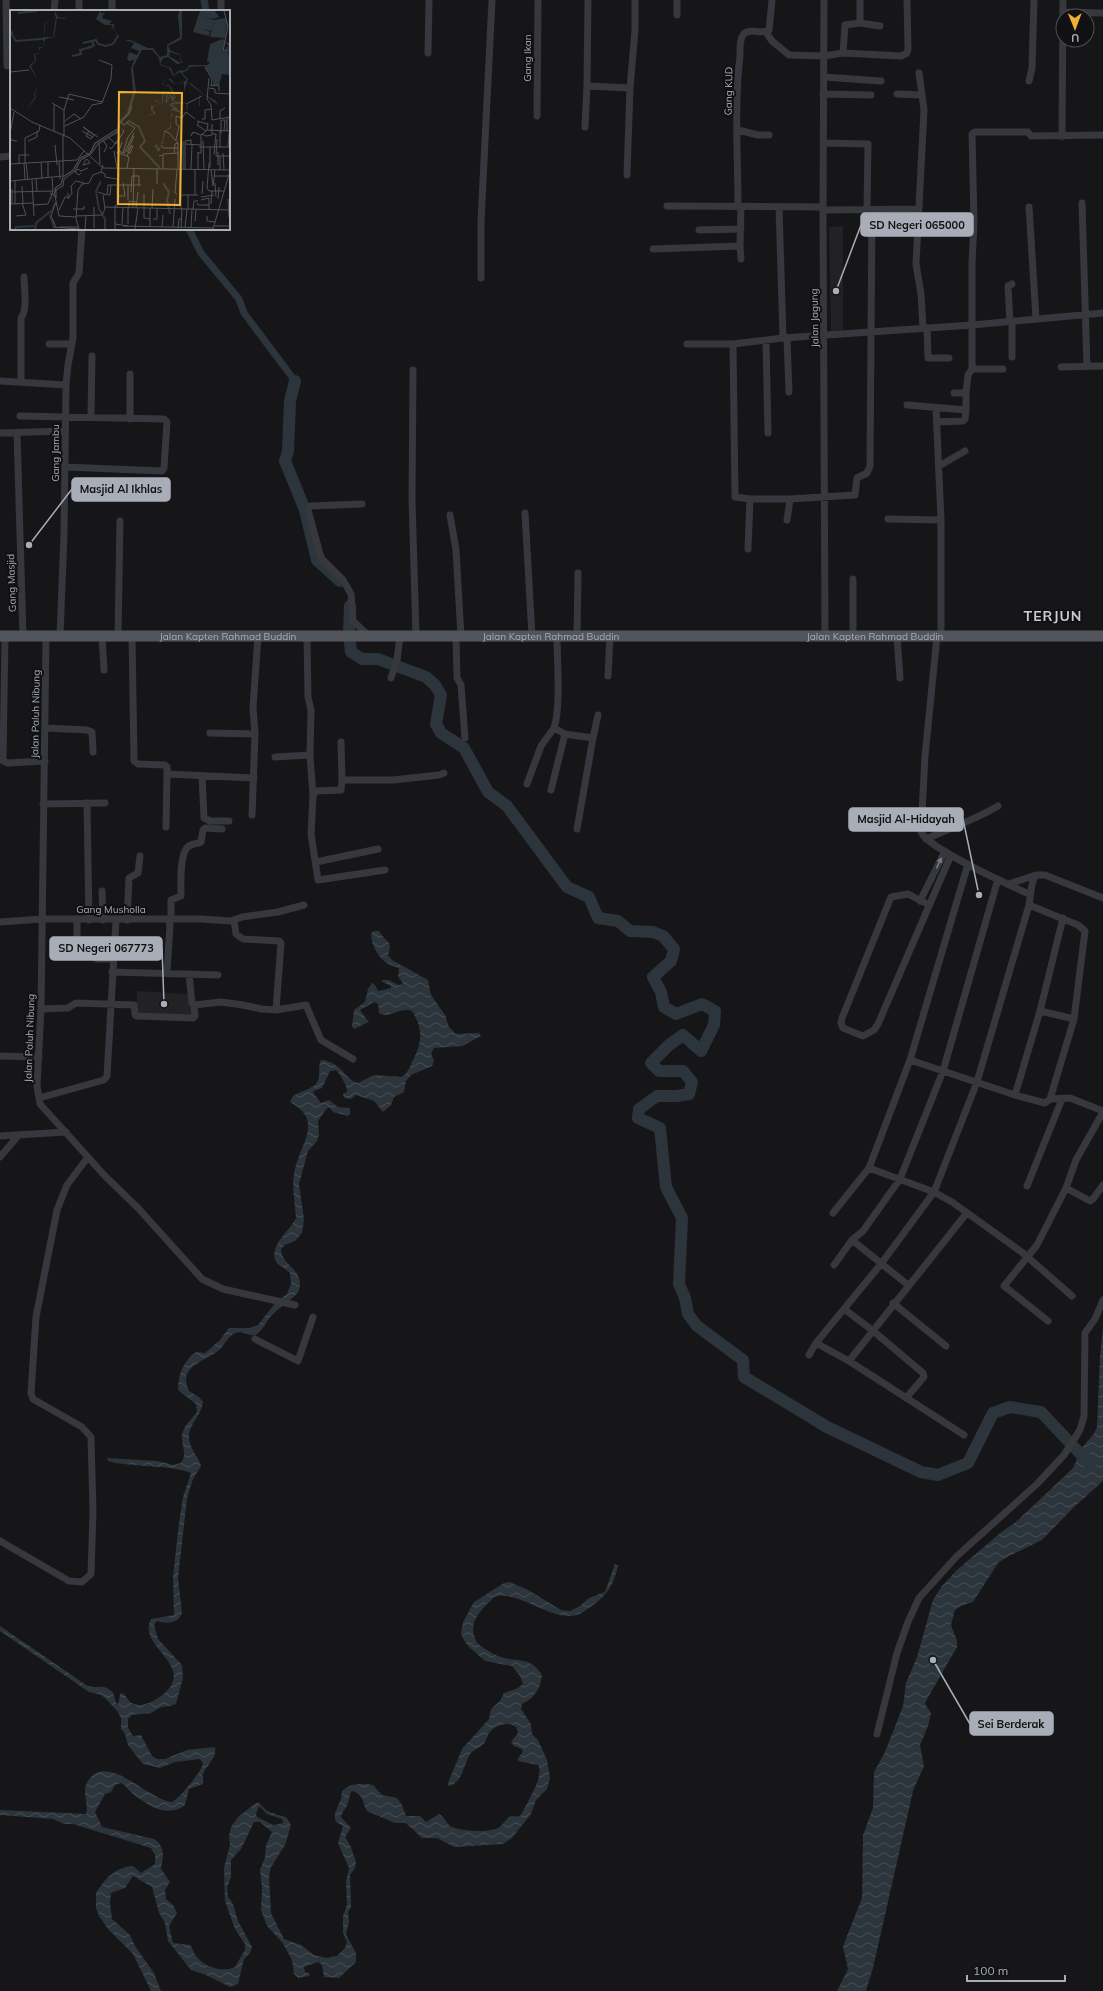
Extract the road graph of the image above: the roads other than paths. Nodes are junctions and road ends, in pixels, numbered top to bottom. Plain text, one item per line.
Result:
1 (6, 0) edge
2 (55, 0) edge
3 (221, 0) edge
4 (428, 0) edge
5 (492, 0) edge
6 (538, 0) edge
7 (588, 0) edge
8 (635, 0) edge
9 (677, 0) edge
10 (772, 0) edge
11 (824, 0) edge
12 (860, 0) edge
13 (907, 0) edge
14 (1034, 0) edge
15 (54, 10) edge
16 (220, 10) edge
17 (1095, 13) edge
18 (1102, 13) dead end
19 (677, 15) dead end
20 (860, 23) junction
21 (880, 26) dead end
22 (766, 32) junction
23 (1063, 48) edge
24 (428, 53) dead end
25 (843, 53) junction
26 (824, 56) junction
27 (7, 66) dead end
28 (919, 73) dead end
29 (824, 77) junction
30 (881, 81) dead end
31 (1030, 81) dead end
32 (587, 86) junction
33 (630, 88) junction
34 (823, 94) junction
35 (898, 94) dead end
36 (871, 95) dead end
37 (922, 96) junction
38 (537, 116) dead end
39 (585, 128) dead end
40 (738, 130) junction
41 (769, 135) dead end
42 (1103, 136) edge
43 (1062, 137) junction
44 (824, 143) junction
45 (10, 156) edge
46 (0, 157) edge
47 (627, 174) dead end
48 (1082, 203) dead end
49 (667, 206) dead end
50 (740, 207) junction
51 (779, 207) junction
52 (1029, 207) dead end
53 (823, 209) junction
54 (918, 209) junction
55 (870, 210) junction
56 (741, 229) junction
57 (82, 230) edge
58 (699, 230) dead end
59 (740, 246) junction
60 (653, 249) dead end
61 (741, 259) dead end
62 (24, 277) dead end
63 (481, 278) dead end
64 (1012, 284) dead end
65 (1103, 313) edge
66 (1085, 315) junction
67 (1036, 319) junction
68 (1011, 322) junction
69 (972, 325) junction
70 (925, 328) junction
71 (870, 332) junction
72 (825, 336) junction
73 (785, 339) junction
74 (766, 341) junction
75 (49, 344) dead end
76 (72, 344) junction
77 (687, 344) dead end
78 (733, 344) junction
79 (92, 356) dead end
80 (949, 358) dead end
81 (1012, 358) dead end
82 (1087, 366) junction
83 (1103, 366) edge
84 (1061, 367) dead end
85 (972, 369) junction
86 (1004, 369) dead end
87 (413, 370) dead end
88 (130, 374) dead end
89 (0, 381) edge
90 (21, 382) junction
91 (66, 385) junction
92 (789, 392) dead end
93 (966, 392) junction
94 (954, 393) dead end
95 (907, 405) dead end
96 (936, 408) junction
97 (966, 410) junction
98 (20, 416) dead end
99 (65, 416) junction
100 (91, 417) junction
101 (130, 418) junction
102 (936, 422) junction
103 (64, 431) junction
104 (17, 432) junction
105 (0, 433) edge
106 (768, 433) dead end
107 (965, 451) dead end
108 (939, 466) junction
109 (65, 467) junction
110 (825, 497) junction
111 (750, 499) junction
112 (790, 499) junction
113 (362, 504) dead end
114 (525, 513) dead end
115 (450, 515) dead end
116 (888, 519) dead end
117 (120, 520) dead end
118 (787, 520) dead end
119 (941, 520) junction
120 (748, 549) dead end
121 (578, 573) dead end
122 (853, 579) dead end
123 (2, 636) edge
124 (23, 636) junction
125 (46, 636) junction
126 (60, 636) junction
127 (102, 636) junction
128 (118, 636) junction
129 (132, 636) junction
130 (258, 636) junction
131 (307, 636) junction
132 (369, 636) junction
133 (400, 636) junction
134 (416, 636) junction
135 (459, 636) junction
136 (532, 636) junction
137 (557, 636) junction
138 (578, 636) junction
139 (610, 636) junction
140 (825, 636) junction
141 (853, 636) junction
142 (897, 636) junction
143 (939, 636) junction
144 (1103, 636) edge
145 (104, 670) dead end
146 (608, 676) dead end
147 (390, 678) dead end
148 (900, 678) dead end
149 (3, 703) edge
150 (598, 715) dead end
151 (45, 728) junction
152 (554, 728) junction
153 (210, 733) dead end
154 (255, 734) junction
155 (565, 734) junction
156 (466, 738) dead end
157 (593, 738) junction
158 (341, 742) dead end
159 (93, 752) dead end
160 (310, 755) junction
161 (275, 757) dead end
162 (45, 762) junction
163 (444, 773) dead end
164 (167, 774) junction
165 (202, 776) junction
166 (254, 778) junction
167 (342, 780) junction
168 (527, 784) dead end
169 (551, 790) dead end
170 (313, 796) junction
171 (87, 803) junction
172 (105, 803) dead end
173 (43, 804) junction
174 (998, 806) dead end
175 (252, 815) dead end
176 (229, 821) dead end
177 (166, 828) dead end
178 (222, 829) dead end
179 (577, 829) dead end
180 (926, 839) junction
181 (378, 849) dead end
182 (948, 853) junction
183 (140, 856) dead end
184 (316, 862) junction
185 (968, 864) junction
186 (385, 870) dead end
187 (1036, 875) junction
188 (998, 879) junction
189 (1009, 884) junction
190 (932, 887) junction
191 (102, 890) dead end
192 (1029, 894) junction
193 (1103, 898) edge
194 (920, 901) junction
195 (929, 905) junction
196 (1029, 905) junction
197 (301, 906) dead end
198 (1063, 918) junction
199 (42, 919) junction
200 (77, 919) junction
201 (169, 919) junction
202 (89, 920) junction
203 (103, 920) junction
204 (116, 920) junction
205 (127, 920) junction
206 (232, 921) junction
207 (0, 922) edge
208 (77, 939) dead end
209 (97, 959) dead end
210 (113, 959) junction
211 (112, 972) junction
212 (167, 973) junction
213 (189, 974) junction
214 (218, 975) dead end
215 (110, 1004) junction
216 (194, 1005) junction
217 (41, 1009) junction
218 (276, 1010) junction
219 (1040, 1011) junction
220 (1074, 1019) junction
221 (0, 1056) edge
222 (39, 1057) junction
223 (353, 1059) dead end
224 (910, 1060) junction
225 (943, 1071) junction
226 (977, 1082) junction
227 (1014, 1095) junction
228 (39, 1098) junction
229 (1050, 1099) junction
230 (1062, 1099) junction
231 (1103, 1111) edge
232 (66, 1132) junction
233 (0, 1136) edge
234 (18, 1136) junction
235 (88, 1157) junction
236 (0, 1158) edge
237 (869, 1168) junction
238 (900, 1179) junction
239 (1103, 1185) edge
240 (1027, 1186) dead end
241 (1066, 1188) junction
242 (934, 1192) junction
243 (833, 1213) dead end
244 (966, 1214) junction
245 (852, 1240) junction
246 (1026, 1258) junction
247 (881, 1264) junction
248 (834, 1265) dead end
249 (908, 1286) junction
250 (1072, 1296) dead end
251 (1103, 1300) edge
252 (893, 1303) junction
253 (296, 1305) dead end
254 (844, 1310) junction
255 (313, 1317) dead end
256 (1048, 1321) dead end
257 (872, 1330) junction
258 (255, 1339) dead end
259 (816, 1343) junction
260 (946, 1346) dead end
261 (809, 1355) dead end
262 (849, 1361) junction
263 (906, 1398) junction
264 (964, 1435) dead end
265 (0, 1541) edge
266 (877, 1734) dead end

1 - 27 street
2 - 15 street
3 - 16 street
4 - 24 street
5 - 63 street
6 - 38 street, Gang Ikan
7 - 32 street
8 - 33 street
9 - 19 street
10 - 22 street
11 - 26 street, Jalan Jagung
12 - 20 street
13 - 25 street
14 - 31 street
17 - 18 street
20 - 21 street
20 - 25 street
22 - 26 street
22 - 40 street, Gang KUD
23 - 43 street
25 - 26 street
26 - 29 street, Jalan Jagung
28 - 37 street
29 - 30 street
29 - 34 street, Jalan Jagung
32 - 33 street
32 - 39 street
33 - 47 street
34 - 36 street
34 - 44 street, Jalan Jagung
35 - 37 street
37 - 54 street
40 - 41 street
40 - 50 street, Gang KUD
42 - 43 street
43 - 69 street
44 - 53 street, Jalan Jagung
44 - 55 street
45 - 46 street
48 - 66 street
49 - 50 street
50 - 51 street
50 - 56 street, Gang KUD
51 - 53 street
51 - 73 street
52 - 67 street
53 - 55 street
53 - 72 street, Jalan Jagung
54 - 55 street
54 - 70 street
55 - 71 street
56 - 58 street
56 - 59 street, Gang KUD
57 - 76 street, Gang Jambu
59 - 60 street
59 - 61 street, Gang KUD
62 - 90 street
64 - 68 street
65 - 66 street
66 - 67 street
66 - 82 street
67 - 68 street
68 - 69 street
68 - 81 street
69 - 70 street
69 - 85 street
70 - 71 street
70 - 80 street
71 - 72 street
71 - 110 street
72 - 73 street
72 - 110 street, Jalan Jagung
73 - 74 street
73 - 92 street
74 - 78 street
74 - 106 street
75 - 76 street
76 - 91 street, Gang Jambu
77 - 78 street
78 - 111 street
79 - 100 street
82 - 83 street
82 - 84 street
85 - 86 street
85 - 93 street
87 - 134 street
88 - 101 street
89 - 90 street
90 - 91 street
91 - 99 street, Gang Jambu
93 - 94 street
93 - 97 street
95 - 96 street
96 - 97 street
96 - 102 street
97 - 102 street
98 - 99 street
99 - 100 street
99 - 103 street, Gang Jambu
100 - 101 street
101 - 109 street
102 - 108 street
103 - 104 street
103 - 109 street, Gang Jambu
104 - 105 street
104 - 124 street, Gang Masjid
107 - 108 street
108 - 119 street
109 - 126 street, Gang Jambu
110 - 112 street
110 - 140 street, Jalan Jagung
111 - 112 street
111 - 120 street
112 - 118 street
113 - 132 street
114 - 136 street
115 - 135 street
116 - 119 street
117 - 128 street
119 - 143 street
121 - 138 street
122 - 141 street
123 - 124 main road, Jalan Kapten Rahmad Buddin
123 - 149 street
124 - 125 main road, Jalan Kapten Rahmad Buddin
125 - 126 main road, Jalan Kapten Rahmad Buddin
125 - 151 street, Jalan Paluh Nibung
126 - 127 main road, Jalan Kapten Rahmad Buddin
127 - 128 main road, Jalan Kapten Rahmad Buddin
127 - 145 street
128 - 129 main road, Jalan Kapten Rahmad Buddin
129 - 130 main road, Jalan Kapten Rahmad Buddin
129 - 164 street
130 - 131 main road, Jalan Kapten Rahmad Buddin
130 - 154 street
131 - 132 main road, Jalan Kapten Rahmad Buddin
131 - 160 street
132 - 133 main road, Jalan Kapten Rahmad Buddin
133 - 134 main road, Jalan Kapten Rahmad Buddin
133 - 147 street
134 - 135 main road, Jalan Kapten Rahmad Buddin
135 - 136 main road, Jalan Kapten Rahmad Buddin
135 - 156 street
136 - 137 main road, Jalan Kapten Rahmad Buddin
137 - 138 main road, Jalan Kapten Rahmad Buddin
137 - 152 street
138 - 139 main road, Jalan Kapten Rahmad Buddin
139 - 140 main road, Jalan Kapten Rahmad Buddin
139 - 146 street
140 - 141 main road, Jalan Kapten Rahmad Buddin
141 - 142 main road, Jalan Kapten Rahmad Buddin
142 - 143 main road, Jalan Kapten Rahmad Buddin
142 - 148 street
143 - 144 main road, Jalan Kapten Rahmad Buddin
143 - 180 street
149 - 162 street
150 - 157 street
151 - 159 street
151 - 162 street, Jalan Paluh Nibung
152 - 155 street
152 - 168 street
153 - 154 street
154 - 166 street
155 - 157 street
155 - 169 street
157 - 179 street
158 - 167 street
160 - 161 street
160 - 170 street
162 - 173 street, Jalan Paluh Nibung
163 - 167 street
164 - 165 street
164 - 177 street
165 - 166 street
165 - 176 street
166 - 175 street
167 - 170 street
170 - 184 street
171 - 172 street
171 - 173 street
171 - 202 street
173 - 199 street, Jalan Paluh Nibung
174 - 180 street
178 - 201 street
180 - 182 street
181 - 184 street
182 - 185 street
182 - 190 street
183 - 205 street
184 - 186 street
185 - 188 street
185 - 224 street
187 - 189 street
187 - 192 street
187 - 193 street
188 - 189 street
188 - 225 street
189 - 192 street
190 - 194 street
190 - 195 street
191 - 203 street
192 - 196 street
194 - 195 street
194 - 195 street
196 - 198 street
196 - 226 street
197 - 206 street, Gang Musholla
198 - 219 street
198 - 220 street
199 - 200 street, Gang Musholla
199 - 207 street, Gang Musholla
199 - 217 street, Jalan Paluh Nibung
200 - 202 street, Gang Musholla
200 - 208 street
201 - 205 street, Gang Musholla
201 - 206 street, Gang Musholla
201 - 212 street
202 - 203 street, Gang Musholla
203 - 204 street, Gang Musholla
204 - 205 street, Gang Musholla
204 - 210 street
206 - 218 street
209 - 210 street
210 - 211 street
211 - 212 street
211 - 215 street
212 - 213 street
213 - 214 street
213 - 216 street
215 - 216 street
215 - 217 street
215 - 228 street
216 - 218 street
217 - 222 street, Jalan Paluh Nibung
218 - 223 street
219 - 220 street
219 - 227 street
220 - 229 street
221 - 222 street
222 - 228 street, Jalan Paluh Nibung
224 - 225 street
224 - 237 street
225 - 226 street
225 - 238 street
226 - 227 street
226 - 242 street
227 - 229 street
228 - 232 street, Jalan Paluh Nibung
229 - 230 street
230 - 231 street
230 - 240 street
231 - 241 street
232 - 234 street
232 - 235 street, Jalan Paluh Nibung
233 - 234 street
234 - 236 street
235 - 253 street, Jalan Paluh Nibung
235 - 265 street
237 - 238 street
237 - 243 street
238 - 242 street
238 - 245 street
239 - 241 street
241 - 246 street
242 - 244 street
242 - 247 street
244 - 246 street
244 - 249 street
245 - 247 street
245 - 248 street
246 - 250 street
246 - 256 street
247 - 249 street
247 - 254 street
249 - 252 street
251 - 266 street
252 - 257 street
252 - 260 street
254 - 257 street
254 - 259 street
255 - 258 street
257 - 262 street
257 - 263 street
259 - 261 street
259 - 262 street
262 - 263 street
263 - 264 street

